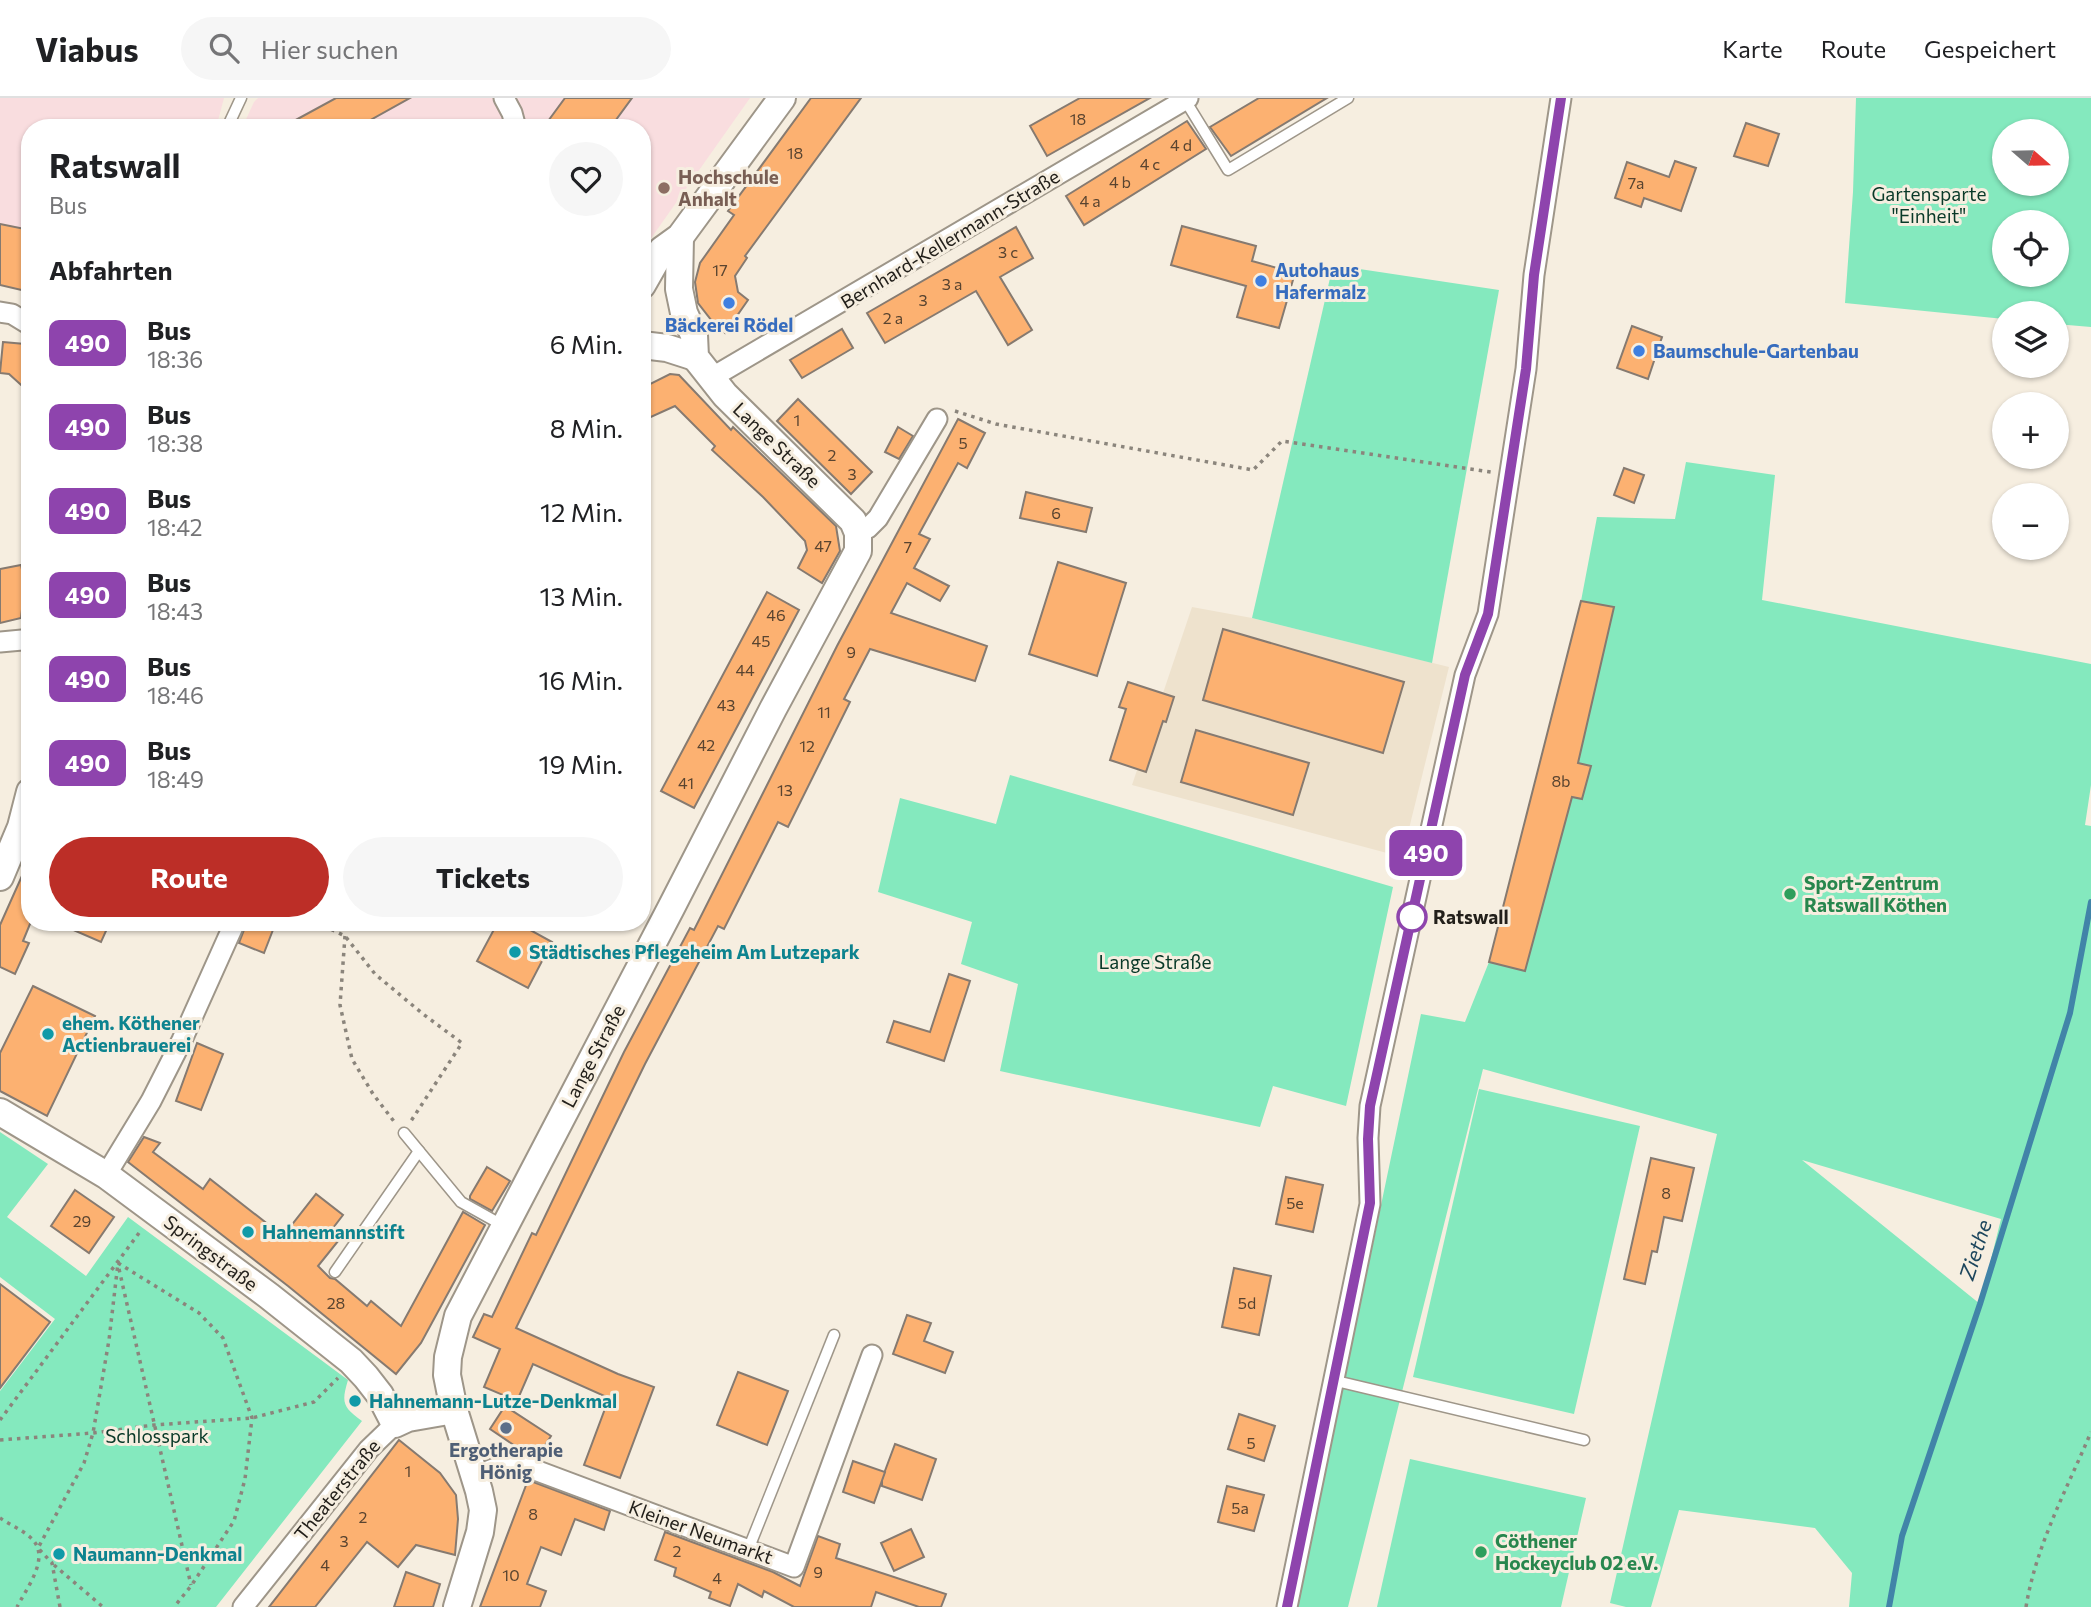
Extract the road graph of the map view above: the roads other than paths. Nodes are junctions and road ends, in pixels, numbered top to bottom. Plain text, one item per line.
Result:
1 (241, 98) edge
2 (504, 98) edge
3 (782, 98) edge
4 (1348, 98) edge
5 (1561, 98) edge
6 (1186, 99) edge
7 (231, 119) edge
8 (514, 119) edge
9 (680, 237) junction
10 (651, 269) edge
11 (0, 312) edge
12 (21, 320) edge
13 (651, 346) edge
14 (695, 357) junction
15 (711, 378) junction
16 (937, 419) road end
17 (858, 533) junction
18 (21, 640) edge
19 (0, 642) edge
20 (21, 823) edge
21 (0, 877) edge
22 (231, 931) edge
23 (0, 1112) edge
24 (404, 1133) road end
25 (419, 1151) junction
26 (106, 1175) junction
27 (504, 1226) junction
28 (335, 1272) dead end
29 (834, 1335) dead end
30 (872, 1354) dead end
31 (1332, 1380) junction
32 (452, 1405) junction
33 (395, 1424) junction
34 (1584, 1440) dead end
35 (475, 1476) junction
36 (748, 1550) junction
37 (243, 1607) edge
38 (457, 1607) edge
39 (1287, 1607) edge

1 - 7 lane
2 - 8 street
3 - 9 main road
4 - 6 lane
5 - 31 street
6 - 15 street, Bernhard-Kellermann-Straße
9 - 10 main road
9 - 14 main road, Lange Straße
11 - 12 street
13 - 14 main road
14 - 15 main road, Lange Straße
15 - 17 main road, Lange Straße
16 - 17 street
17 - 27 main road, Lange Straße
18 - 19 street
20 - 21 main road
22 - 26 street
23 - 26 main road, Springstraße
24 - 25 lane
25 - 27 lane
25 - 28 lane
26 - 33 main road, Springstraße
27 - 32 main road, Lange Straße
29 - 36 lane
30 - 36 street, Kleiner Neumarkt
31 - 34 lane
31 - 39 street
32 - 33 main road, Theaterstraße
32 - 35 main road, Lange Straße
33 - 37 street, Theaterstraße
35 - 36 street, Kleiner Neumarkt
35 - 38 main road, Lange Straße

